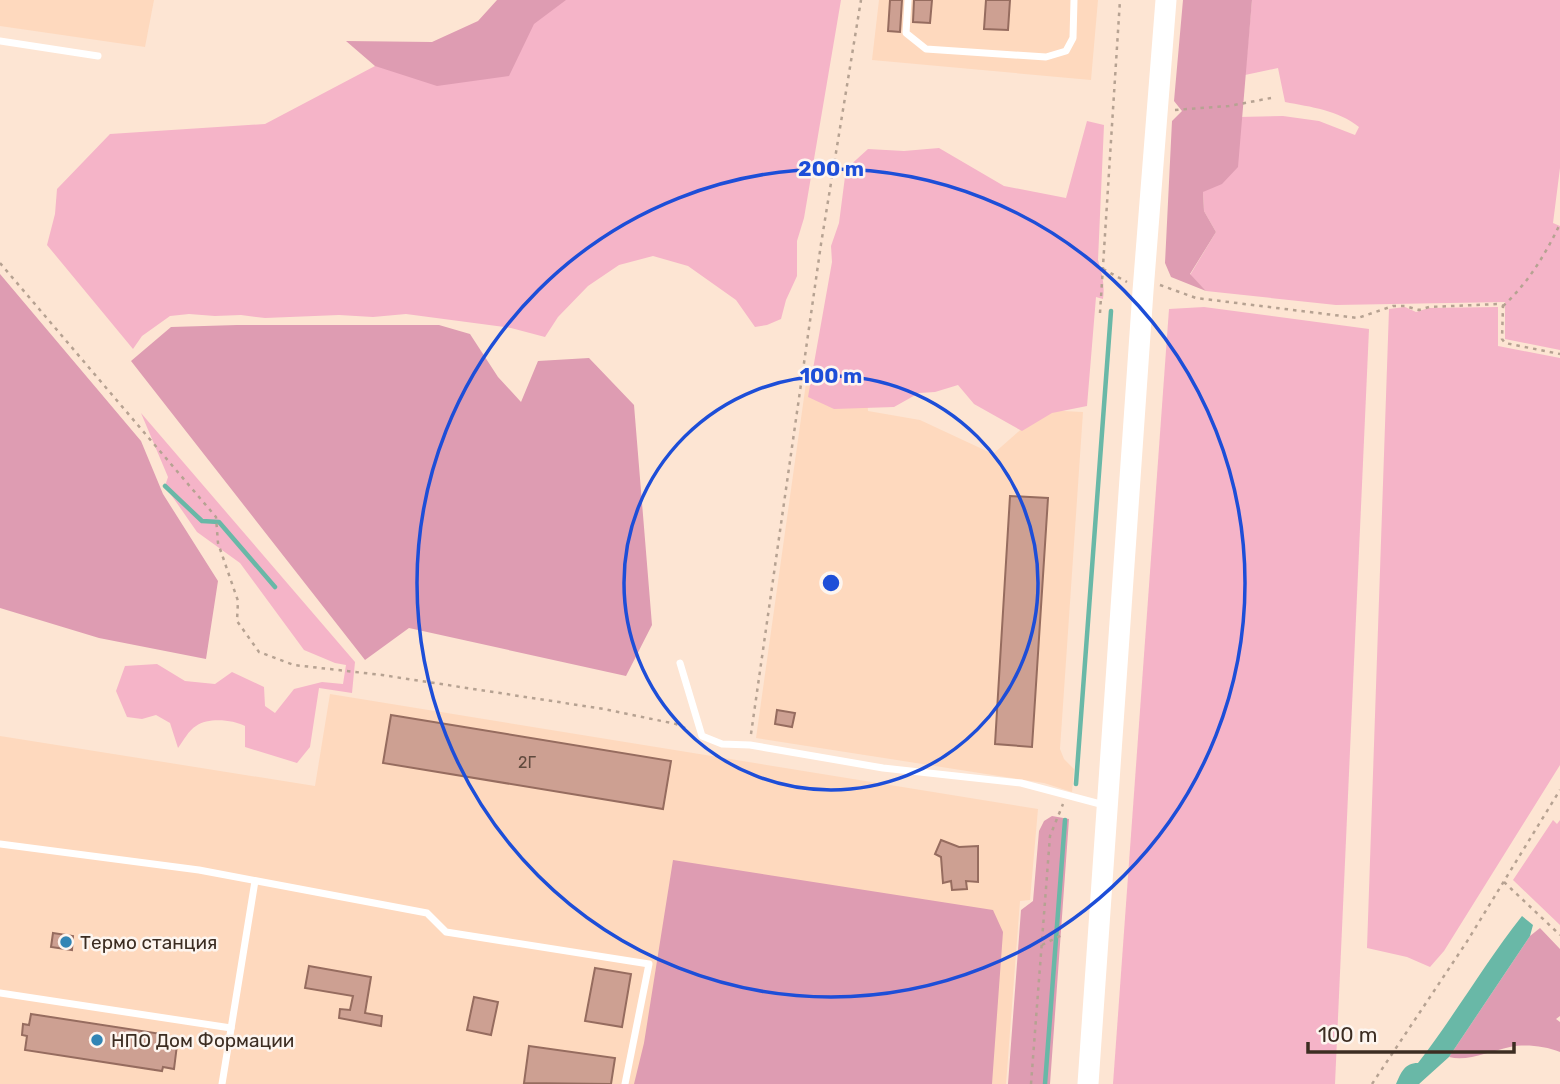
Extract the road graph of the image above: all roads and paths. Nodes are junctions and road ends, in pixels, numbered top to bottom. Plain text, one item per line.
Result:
1 (861, 0) edge
2 (908, 0) edge
3 (1074, 0) edge
4 (1120, 0) edge
5 (1166, 0) edge
6 (0, 41) edge
7 (98, 56) dead end
8 (1271, 98) dead end
9 (1157, 108) junction
10 (1560, 224) edge
11 (0, 263) edge
12 (1102, 269) junction
13 (1143, 282) junction
14 (1503, 306) junction
15 (1100, 313) dead end
16 (1560, 354) edge
17 (680, 663) dead end
18 (702, 736) junction
19 (750, 745) junction
20 (1560, 790) edge
21 (1066, 794) junction
22 (1109, 806) junction
23 (0, 844) edge
24 (255, 881) junction
25 (1503, 882) junction
26 (1062, 935) dead end
27 (1560, 935) edge
28 (1042, 945) junction
29 (0, 993) edge
30 (231, 1028) junction
31 (222, 1084) edge
32 (625, 1084) edge
33 (1031, 1084) edge
34 (1088, 1084) edge
35 (1372, 1084) edge

1 - 19 path
2 - 3 lane
4 - 12 path
5 - 9 main road
6 - 7 lane
8 - 9 path
9 - 13 main road
10 - 14 path
11 - 18 path
12 - 13 path
12 - 15 path
13 - 14 path
13 - 22 main road
14 - 16 path
17 - 18 lane
18 - 19 lane
19 - 21 lane
20 - 25 path
21 - 22 lane
21 - 28 path
22 - 34 main road
23 - 24 lane
24 - 30 lane
24 - 32 lane
25 - 27 path
25 - 35 path
26 - 28 path
28 - 33 path
29 - 30 lane
30 - 31 lane

